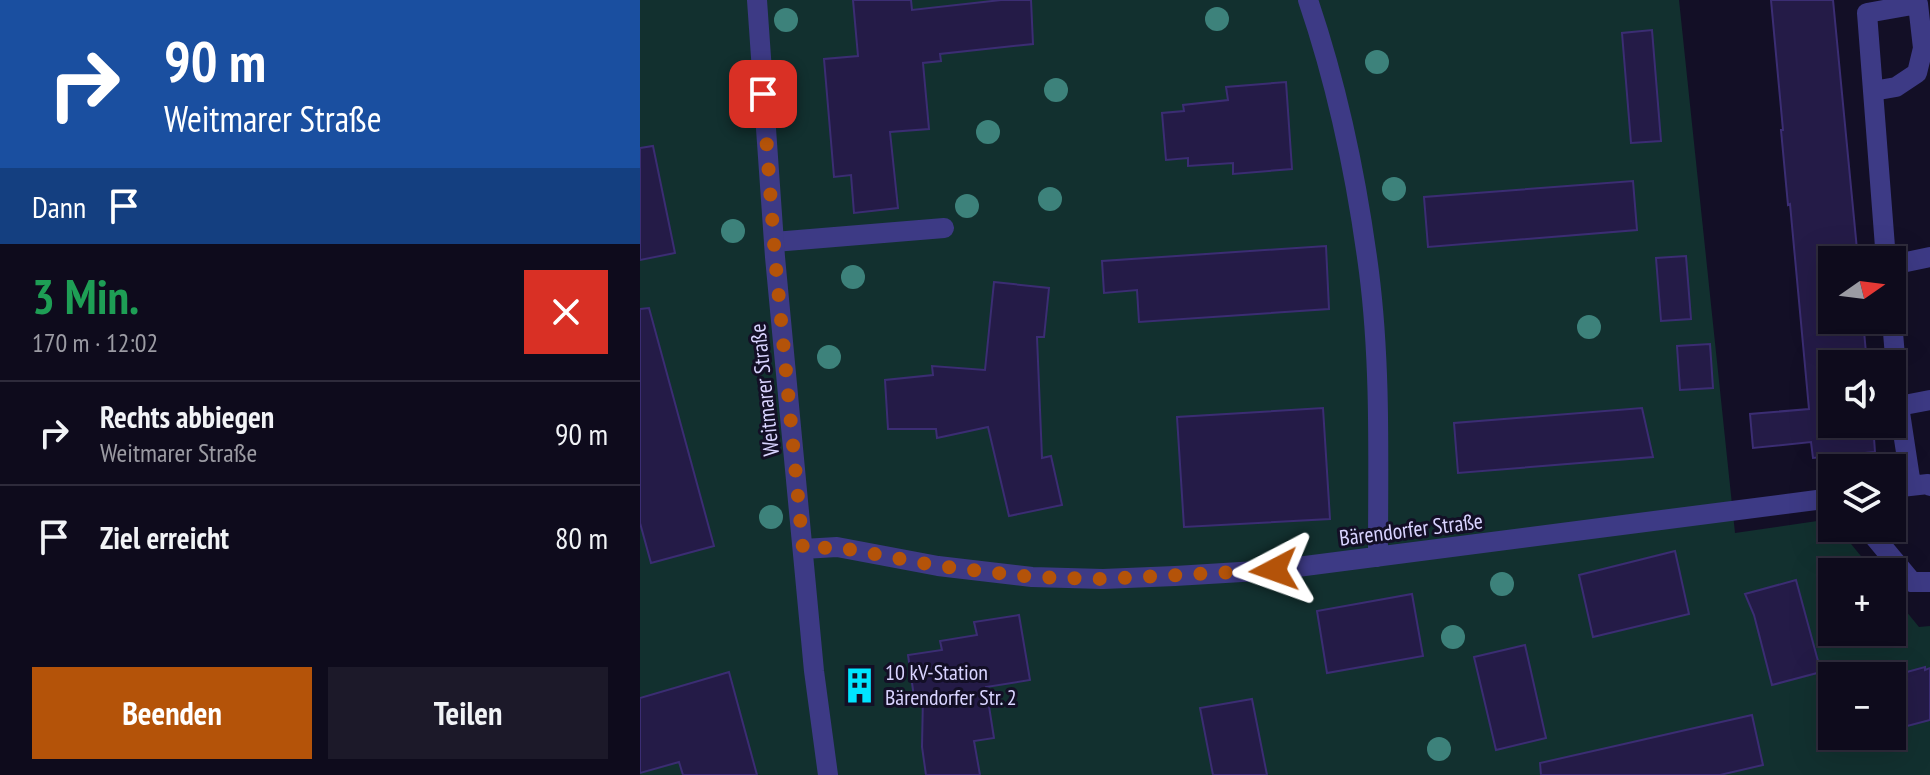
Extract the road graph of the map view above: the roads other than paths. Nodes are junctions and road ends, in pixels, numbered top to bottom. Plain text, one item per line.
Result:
1 (757, 0) edge
2 (1308, 0) edge
3 (1873, 91) dead end
4 (944, 228) dead end
5 (774, 242) junction
6 (1885, 246) edge
7 (1930, 257) edge
8 (1906, 262) edge
9 (1930, 400) edge
10 (1906, 405) edge
11 (1904, 438) edge
12 (1911, 487) edge
13 (1818, 500) edge
14 (1879, 542) edge
15 (803, 549) junction
16 (1378, 557) junction
17 (1930, 582) edge
18 (828, 775) edge

1 - 5 street, Weitmarer Straße
2 - 16 street
3 - 6 street
4 - 5 street
5 - 15 street, Weitmarer Straße
7 - 8 street
9 - 10 street
11 - 12 street
13 - 16 street, Bärendorfer Straße
14 - 17 street
15 - 16 street, Bärendorfer Straße
15 - 18 street, Weitmarer Straße

